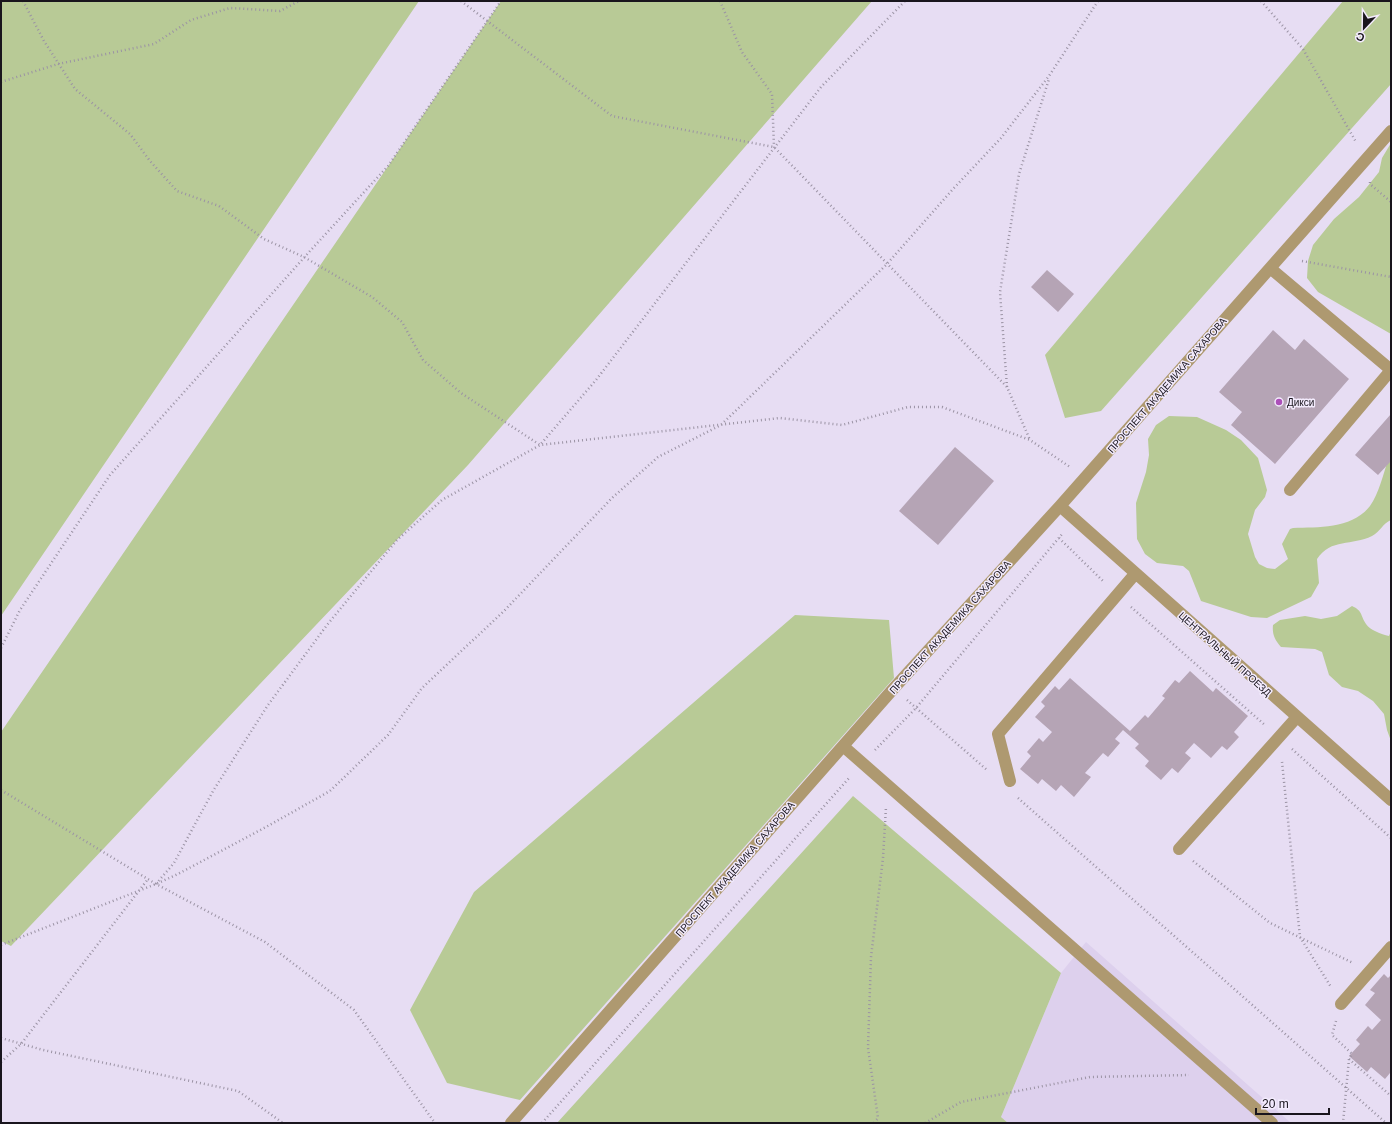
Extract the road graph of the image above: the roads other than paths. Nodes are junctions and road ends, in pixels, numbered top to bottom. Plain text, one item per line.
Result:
1 (1391, 132) edge
2 (1270, 268) junction
3 (1290, 490) dead end
4 (1060, 506) junction
5 (1135, 574) junction
6 (1297, 717) junction
7 (843, 746) junction
8 (1010, 780) dead end
9 (1391, 800) edge
10 (1179, 849) road end
11 (1391, 947) edge
12 (1341, 1004) road end
13 (511, 1123) edge
14 (1272, 1123) edge

1 - 2 street, ПРОСПЕКТ АКАДЕМИКА САХАРОВА
2 - 3 street
2 - 4 street, ПРОСПЕКТ АКАДЕМИКА САХАРОВА
4 - 5 street, ЦЕНТРАЛЬНЫЙ ПРОЕЗД
4 - 7 street, ПРОСПЕКТ АКАДЕМИКА САХАРОВА
5 - 6 street, ЦЕНТРАЛЬНЫЙ ПРОЕЗД
5 - 8 street
6 - 9 street, ЦЕНТРАЛЬНЫЙ ПРОЕЗД
6 - 10 street
7 - 13 street, ПРОСПЕКТ АКАДЕМИКА САХАРОВА
7 - 14 street
11 - 12 street

